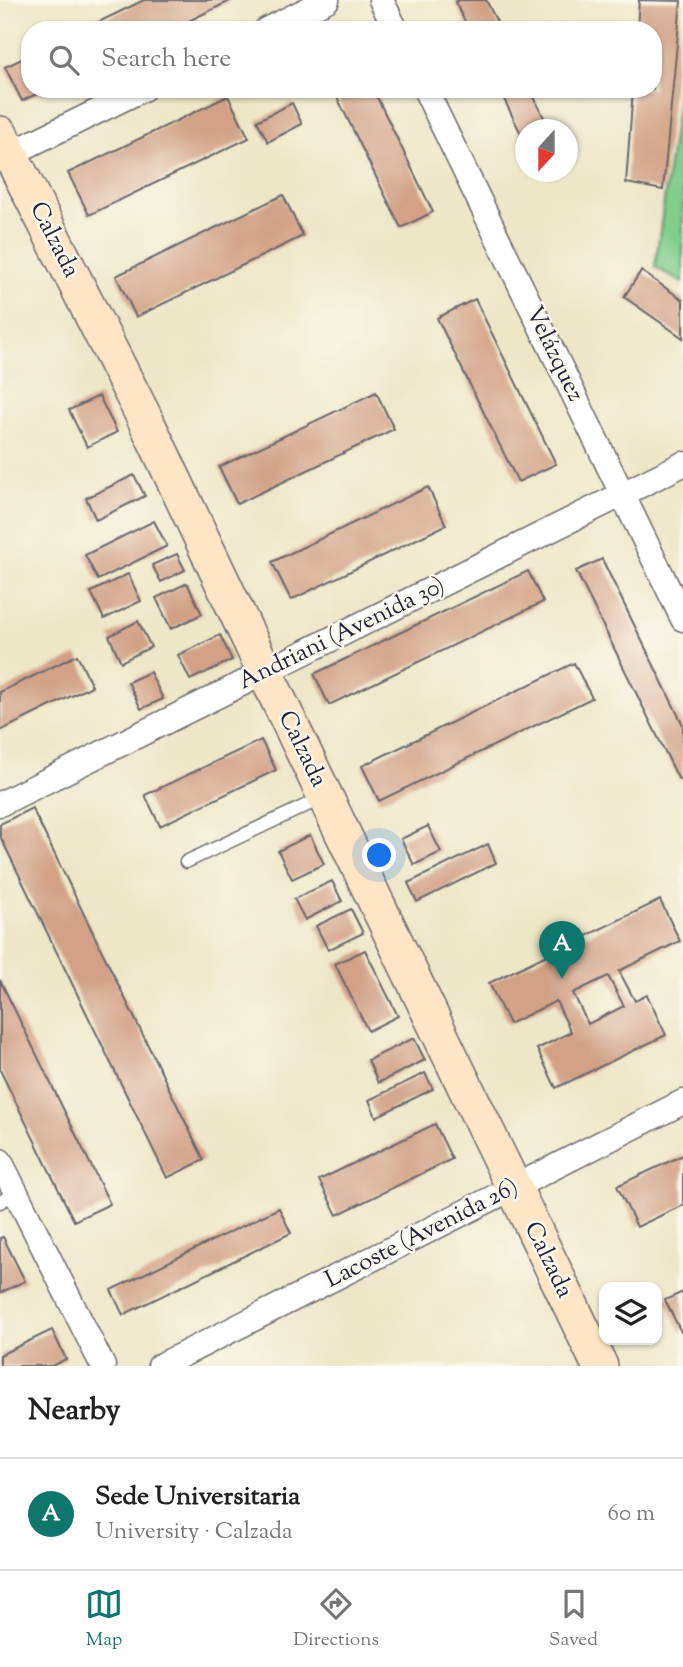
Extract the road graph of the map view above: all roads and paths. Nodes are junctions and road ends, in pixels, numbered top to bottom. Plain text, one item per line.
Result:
1 (327, 0) edge
2 (381, 0) edge
3 (284, 21) edge
4 (392, 21) edge
5 (122, 98) edge
6 (429, 98) edge
7 (3, 149) edge
8 (683, 464) edge
9 (622, 494) junction
10 (683, 619) edge
11 (265, 672) junction
12 (326, 797) junction
13 (0, 804) edge
14 (186, 862) dead end
15 (683, 1102) edge
16 (0, 1161) edge
17 (513, 1188) junction
18 (8, 1198) edge
19 (103, 1366) edge
20 (160, 1366) edge
21 (600, 1366) edge

1 - 3 street
2 - 4 street
5 - 7 street
6 - 9 street, Velázquez
7 - 11 street, Calzada
8 - 9 street, Andriani (Avenida 30)
9 - 10 street, Velázquez
9 - 11 street, Andriani (Avenida 30)
11 - 12 street, Calzada
11 - 13 street, Andriani (Avenida 30)
12 - 14 lane
12 - 17 street, Calzada
15 - 17 street, Lacoste (Avenida 26)
16 - 18 street
17 - 20 street, Lacoste (Avenida 26)
17 - 21 street, Calzada
18 - 19 street

